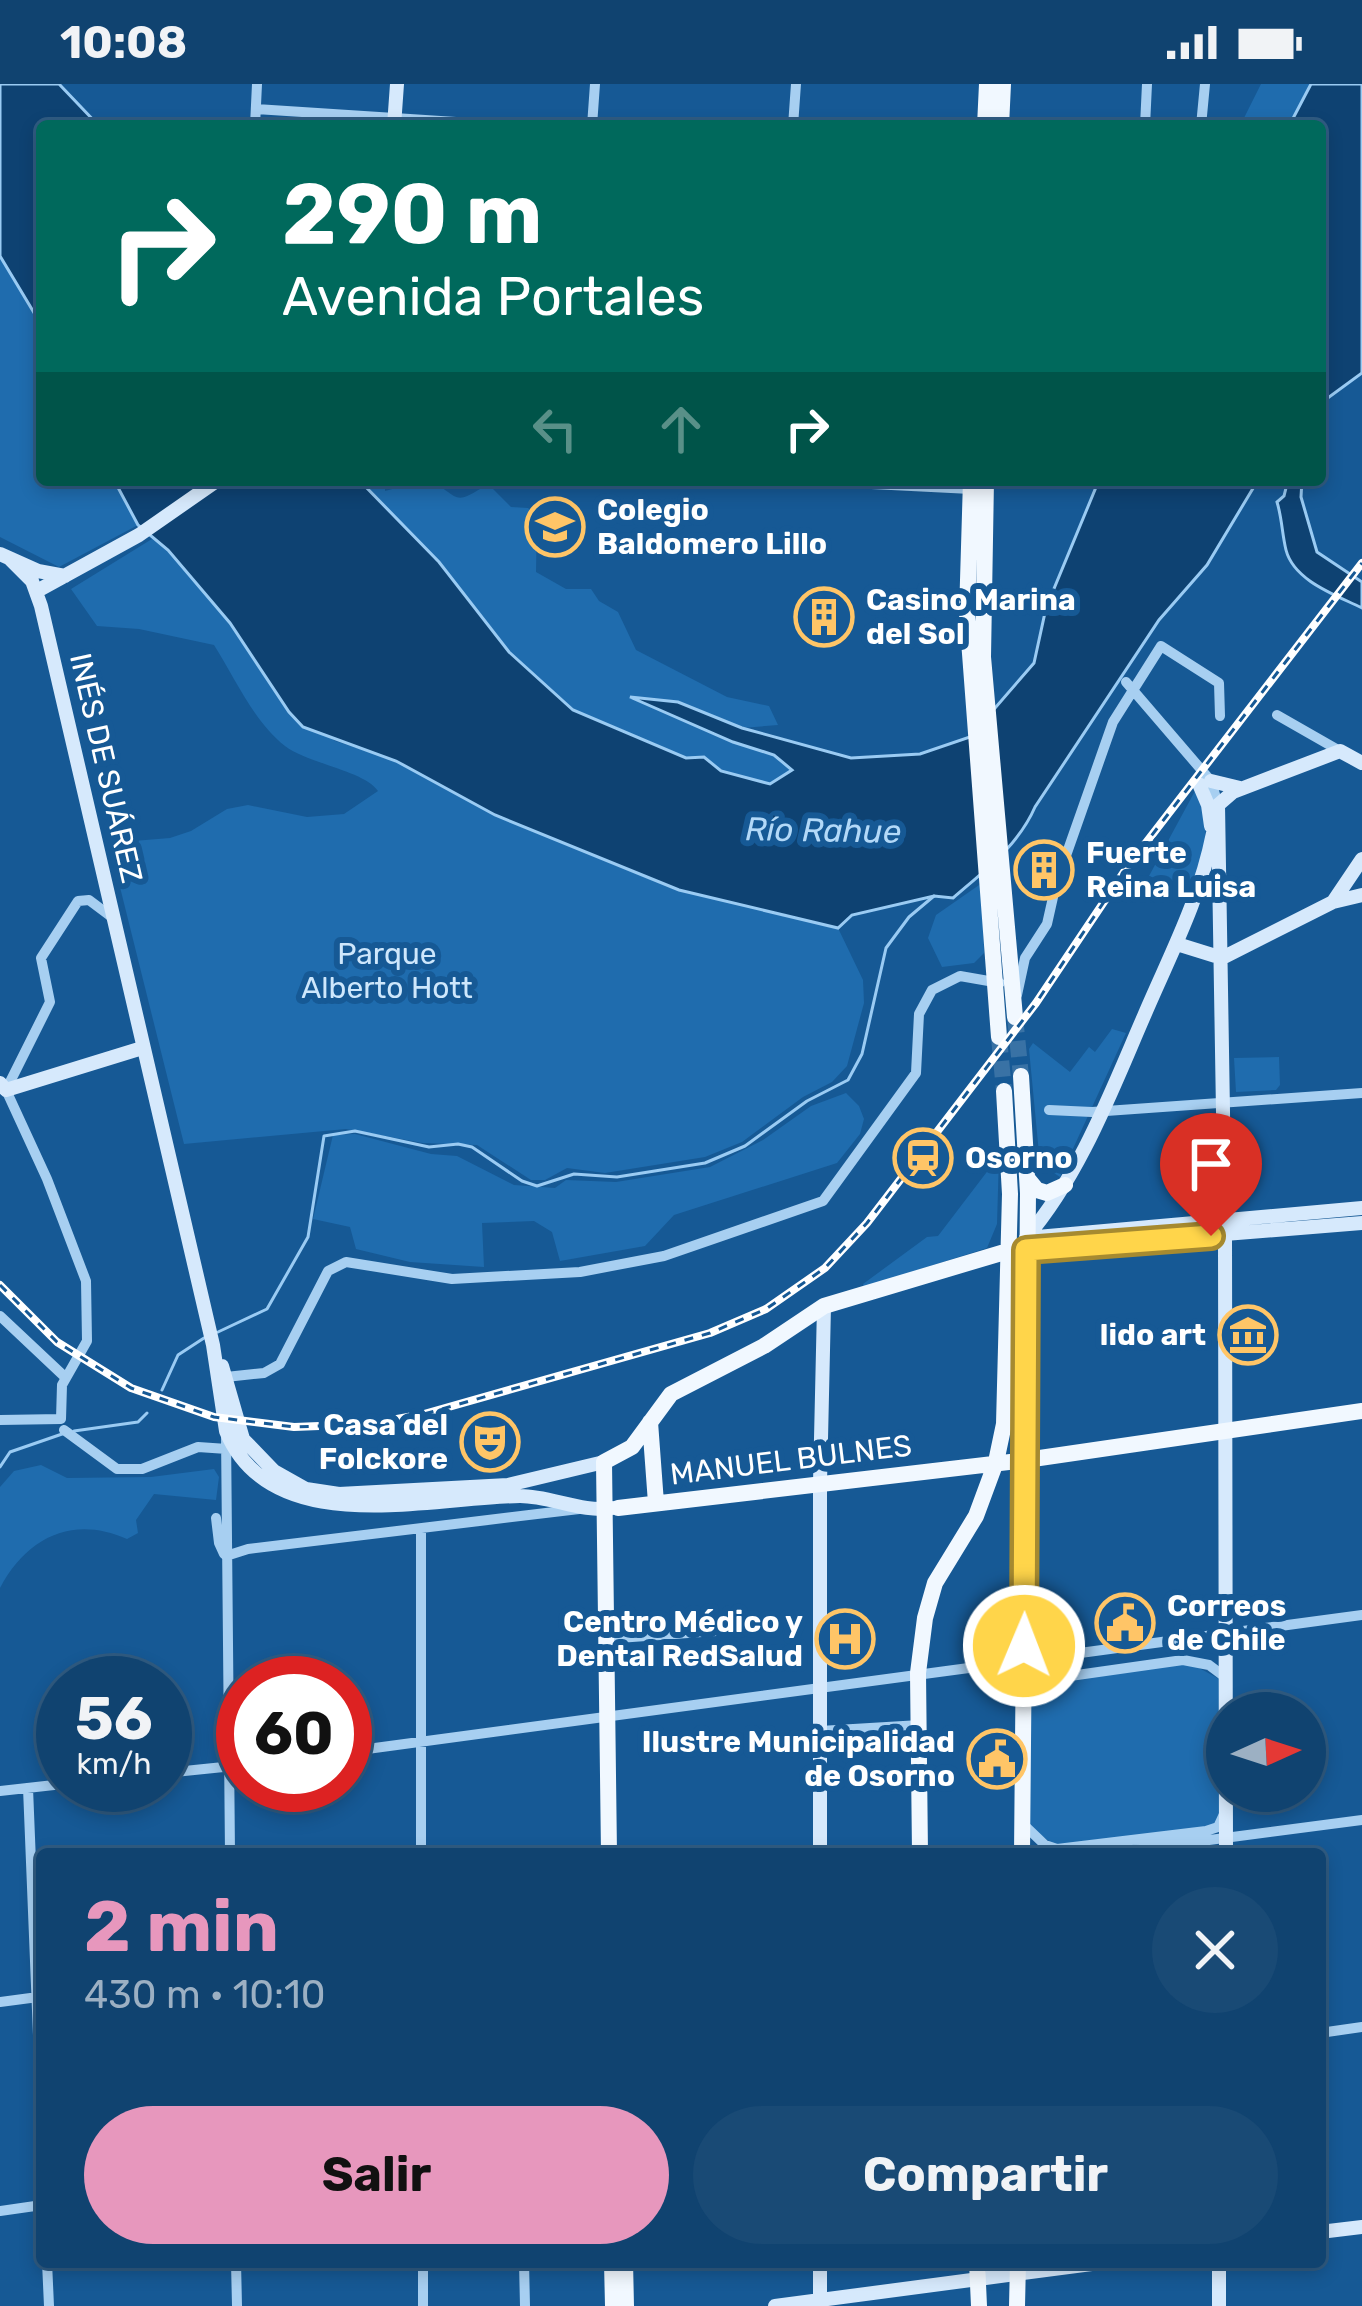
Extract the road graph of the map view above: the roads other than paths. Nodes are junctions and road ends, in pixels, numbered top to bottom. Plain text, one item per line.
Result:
1 (257, 84) edge
2 (397, 84) edge
3 (595, 84) edge
4 (796, 84) edge
5 (1003, 84) edge
6 (1147, 84) edge
7 (1205, 84) edge
8 (992, 96) edge
9 (256, 109) junction
10 (255, 120) edge
11 (373, 120) edge
12 (394, 120) edge
13 (592, 120) edge
14 (794, 120) edge
15 (1145, 120) edge
16 (1202, 120) edge
17 (209, 486) edge
18 (976, 486) edge
19 (5, 556) edge
20 (65, 576) junction
21 (37, 591) junction
22 (1130, 686) junction
23 (1277, 715) dead end
24 (1220, 716) dead end
25 (1340, 751) junction
26 (1362, 763) edge
27 (1205, 783) junction
28 (1245, 788) junction
29 (1224, 800) junction
30 (1210, 850) junction
31 (1362, 859) edge
32 (1362, 895) edge
33 (1333, 902) junction
34 (113, 918) junction
35 (1177, 944) junction
36 (1028, 952) junction
37 (1002, 956) junction
38 (1222, 958) junction
39 (966, 975) junction
40 (996, 981) junction
41 (997, 1001) junction
42 (1015, 1014) junction
43 (999, 1037) tunnel mouth
44 (142, 1050) junction
45 (1021, 1076) tunnel mouth
46 (3, 1087) edge
47 (1004, 1091) tunnel mouth
48 (1362, 1093) edge
49 (1224, 1104) junction
50 (1049, 1109) dead end
51 (1100, 1111) junction
52 (1028, 1179) junction
53 (1065, 1185) junction
54 (1359, 1216) edge
55 (1225, 1228) junction
56 (1020, 1246) junction
57 (824, 1306) junction
58 (0, 1316) edge
59 (211, 1337) junction
60 (226, 1377) junction
61 (66, 1378) junction
62 (1362, 1411) edge
63 (0, 1420) edge
64 (650, 1421) junction
65 (65, 1428) junction
66 (226, 1431) junction
67 (1225, 1431) junction
68 (632, 1447) junction
69 (227, 1449) junction
70 (609, 1460) junction
71 (1026, 1460) junction
72 (996, 1462) junction
73 (820, 1484) junction
74 (391, 1497) junction
75 (656, 1503) junction
76 (611, 1508) junction
77 (217, 1518) dead end
78 (421, 1530) junction
79 (226, 1556) junction
80 (1362, 1615) edge
81 (716, 1631) dead end
82 (1226, 1633) junction
83 (618, 1638) junction
84 (227, 1656) edge
85 (1023, 1660) junction
86 (918, 1673) junction
87 (1226, 1678) junction
88 (819, 1686) junction
89 (1226, 1692) edge
90 (1023, 1707) junction
91 (614, 1713) junction
92 (920, 1725) junction
93 (820, 1731) junction
94 (421, 1743) junction
95 (372, 1749) edge
96 (36, 1787) edge
97 (28, 1788) junction
98 (0, 1791) edge
99 (229, 1812) edge
100 (1226, 1812) edge
101 (1226, 1812) edge
102 (1362, 1820) edge
103 (1022, 1823) junction
104 (1226, 1846) edge
105 (230, 1848) edge
106 (421, 1848) edge
107 (609, 1848) edge
108 (620, 1848) edge
109 (820, 1848) edge
110 (920, 1848) edge
111 (1022, 1848) edge
112 (1055, 1848) edge
113 (1066, 1848) edge
114 (1195, 1848) edge
115 (36, 1940) edge
116 (36, 1997) edge
117 (0, 2002) edge
118 (1362, 2027) edge
119 (1326, 2032) edge
120 (36, 2206) edge
121 (0, 2211) edge
122 (1362, 2227) edge
123 (1326, 2232) edge
124 (47, 2268) edge
125 (236, 2268) edge
126 (423, 2268) edge
127 (522, 2268) edge
128 (612, 2268) edge
129 (625, 2268) edge
130 (820, 2268) edge
131 (1018, 2268) edge
132 (1219, 2268) edge
133 (978, 2271) edge
134 (820, 2303) edge
135 (49, 2306) edge
136 (237, 2306) edge
137 (423, 2306) edge
138 (525, 2306) edge
139 (613, 2306) edge
140 (626, 2306) edge
141 (776, 2306) edge
142 (979, 2306) edge
143 (1017, 2306) edge
144 (1219, 2306) edge

1 - 9 street
2 - 12 main road
3 - 13 street
4 - 14 street
5 - 8 main road
6 - 15 street
7 - 16 street
9 - 10 street
9 - 11 street
17 - 20 main road
18 - 37 main road
19 - 20 main road
19 - 21 main road, INÉS DE SUÁREZ
20 - 21 main road
21 - 34 main road, INÉS DE SUÁREZ
22 - 24 street
22 - 27 street
22 - 36 street
23 - 25 street
25 - 26 main road
25 - 28 main road
27 - 28 main road
27 - 29 street
27 - 30 main road
28 - 29 main road
29 - 30 main road
29 - 38 main road
30 - 35 main road
31 - 33 main road
32 - 33 main road
33 - 38 main road
34 - 44 main road, INÉS DE SUÁREZ
34 - 46 street
35 - 38 main road
35 - 51 main road
36 - 37 street
36 - 42 street
37 - 39 street
37 - 40 main road
37 - 42 main road
38 - 49 main road
39 - 40 street
39 - 41 street
39 - 60 street
40 - 41 main road
40 - 42 street
41 - 43 main road
44 - 46 main road
44 - 59 main road, INÉS DE SUÁREZ
45 - 52 main road
46 - 61 street
47 - 56 main road
48 - 49 street
49 - 51 street
49 - 55 main road
50 - 51 street
51 - 53 main road
52 - 53 main road
52 - 56 main road
53 - 56 main road
54 - 55 main road
55 - 56 main road
55 - 67 main road
56 - 57 main road
56 - 71 main road
56 - 72 main road
57 - 64 main road
57 - 73 main road
58 - 61 street
59 - 60 main road, INÉS DE SUÁREZ
59 - 66 main road, INÉS DE SUÁREZ
60 - 74 main road, INÉS DE SUÁREZ
61 - 65 street
62 - 67 main road, MANUEL BULNES
63 - 65 street
64 - 68 main road
64 - 75 main road
65 - 69 street
66 - 69 street
66 - 74 main road, INÉS DE SUÁREZ
67 - 71 main road, MANUEL BULNES
67 - 82 main road
68 - 70 main road
68 - 76 main road
69 - 79 street
70 - 74 main road, INÉS DE SUÁREZ
70 - 76 main road
71 - 72 main road, MANUEL BULNES
71 - 85 main road
72 - 73 main road, MANUEL BULNES
72 - 86 main road
73 - 75 main road, MANUEL BULNES
73 - 88 main road
74 - 76 main road, INÉS DE SUÁREZ
75 - 76 main road, MANUEL BULNES
76 - 78 street, MANUEL BULNES
76 - 83 main road
76 - 91 main road
77 - 79 street
78 - 79 street, MANUEL BULNES
78 - 94 street
79 - 84 street
80 - 82 street
81 - 83 street
82 - 85 street
82 - 87 main road
83 - 91 main road
85 - 86 street
85 - 90 main road
86 - 88 street
86 - 92 main road
87 - 89 main road
87 - 90 street
88 - 91 street
88 - 93 main road
90 - 103 main road
91 - 94 street
91 - 107 main road
91 - 108 main road
92 - 93 street
92 - 110 main road
93 - 109 main road
94 - 95 street
94 - 106 street
96 - 97 street
97 - 98 street
97 - 115 street
99 - 105 street
100 - 113 street
101 - 104 main road
102 - 104 street
103 - 111 main road
103 - 112 street
104 - 114 street
116 - 117 street
118 - 119 street
120 - 121 street
122 - 123 main road
124 - 135 street
125 - 136 street
126 - 137 street
127 - 138 street
128 - 139 main road
129 - 140 main road
130 - 134 main road
131 - 133 main road
131 - 143 main road
132 - 144 main road
133 - 134 main road
133 - 142 main road
134 - 141 main road

